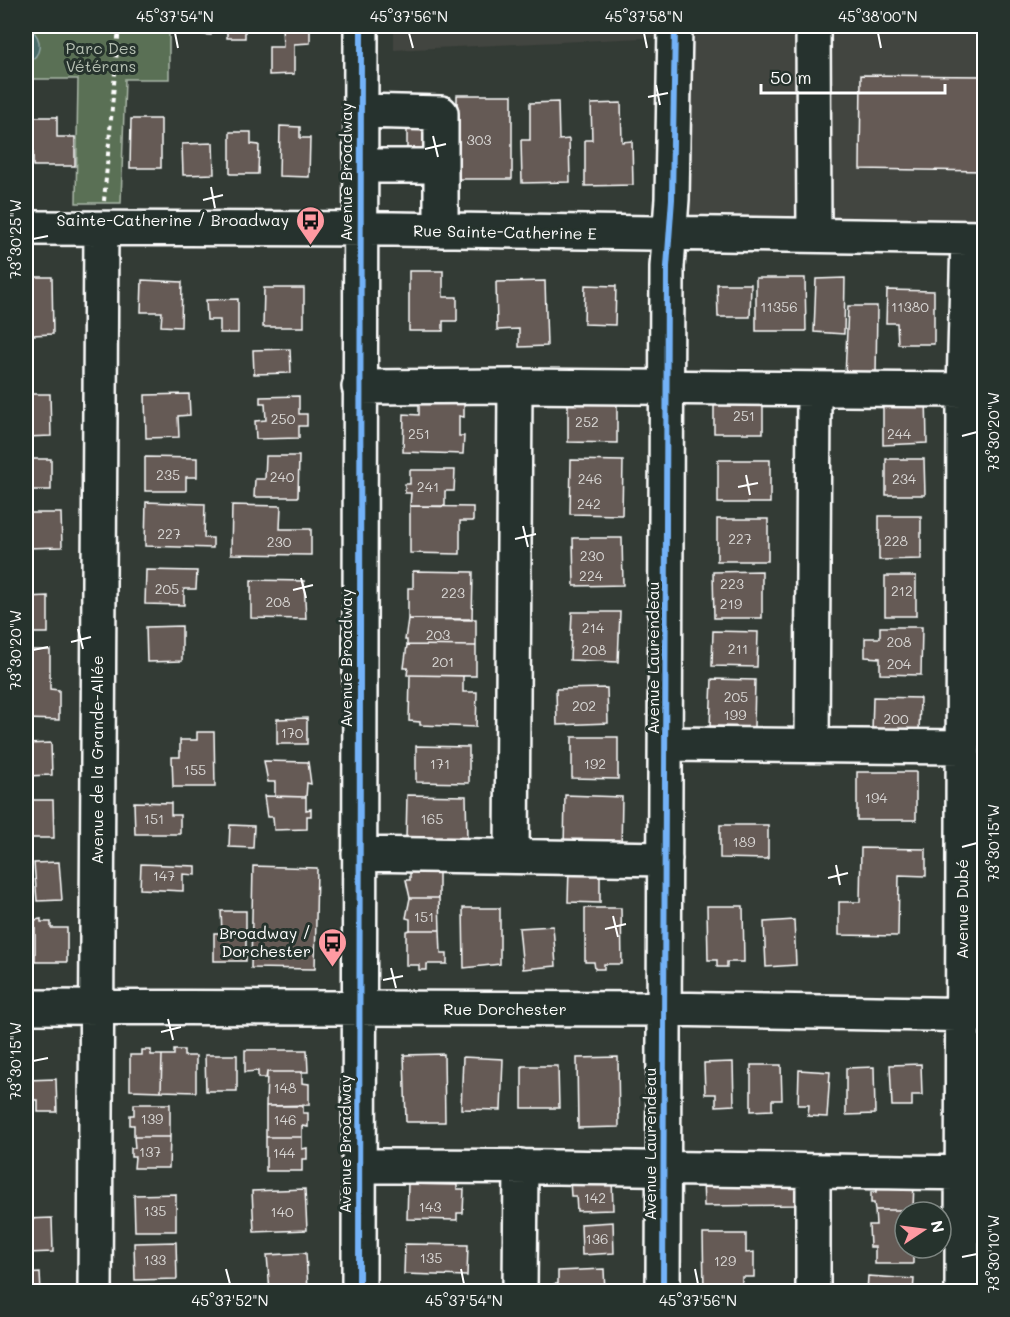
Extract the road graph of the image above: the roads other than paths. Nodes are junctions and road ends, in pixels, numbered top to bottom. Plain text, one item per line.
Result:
1 (361, 26) edge
2 (675, 26) edge
3 (813, 26) edge
4 (360, 111) junction
5 (361, 166) junction
6 (441, 166) junction
7 (26, 228) edge
8 (101, 229) junction
9 (360, 229) junction
10 (441, 230) junction
11 (670, 235) junction
12 (814, 235) junction
13 (976, 238) edge
14 (515, 386) junction
15 (359, 387) junction
16 (666, 388) junction
17 (814, 390) junction
18 (964, 390) junction
19 (666, 744) junction
20 (812, 744) junction
21 (963, 747) junction
22 (359, 854) junction
23 (512, 855) junction
24 (665, 860) junction
25 (26, 1007) edge
26 (96, 1008) junction
27 (359, 1009) junction
28 (664, 1009) junction
29 (973, 1015) edge
30 (359, 1166) junction
31 (521, 1166) junction
32 (663, 1170) junction
33 (813, 1172) junction
34 (973, 1173) edge
35 (95, 1292) edge
36 (359, 1292) edge
37 (520, 1292) edge
38 (663, 1292) edge
39 (813, 1292) edge
40 (962, 1292) edge

1 - 4 street, Avenue Broadway
2 - 11 street, Avenue Laurendeau
3 - 12 street
4 - 5 street, Avenue Broadway
4 - 6 street
5 - 6 street
5 - 9 street, Avenue Broadway
6 - 10 street
7 - 8 street, Rue Sainte-Catherine E
8 - 9 street, Rue Sainte-Catherine E
8 - 26 street, Avenue de la Grande-Allée
9 - 10 street, Rue Sainte-Catherine E
9 - 15 street, Avenue Broadway
10 - 11 street, Rue Sainte-Catherine E
11 - 12 street, Rue Sainte-Catherine E
11 - 16 street, Avenue Laurendeau
12 - 13 street, Rue Sainte-Catherine E
13 - 18 street, Avenue Dubé
14 - 15 street
14 - 16 street
14 - 23 street
15 - 22 street, Avenue Broadway
16 - 17 street
16 - 19 street, Avenue Laurendeau
17 - 18 street
17 - 20 street
18 - 21 street, Avenue Dubé
19 - 20 street
19 - 24 street, Avenue Laurendeau
20 - 21 street
21 - 29 street, Avenue Dubé
22 - 23 street
22 - 27 street, Avenue Broadway
23 - 24 street
24 - 28 street, Avenue Laurendeau
25 - 26 street, Rue Dorchester
26 - 27 street, Rue Dorchester
26 - 35 street, Avenue de la Grande-Allée
27 - 28 street, Rue Dorchester
27 - 30 street, Avenue Broadway
28 - 29 street, Rue Dorchester
28 - 32 street, Avenue Laurendeau
29 - 34 street, Avenue Dubé
30 - 31 street
30 - 36 street, Avenue Broadway
31 - 32 street
31 - 37 street
32 - 33 street
32 - 38 street, Avenue Laurendeau
33 - 34 street
33 - 39 street
34 - 40 street, Avenue Dubé

